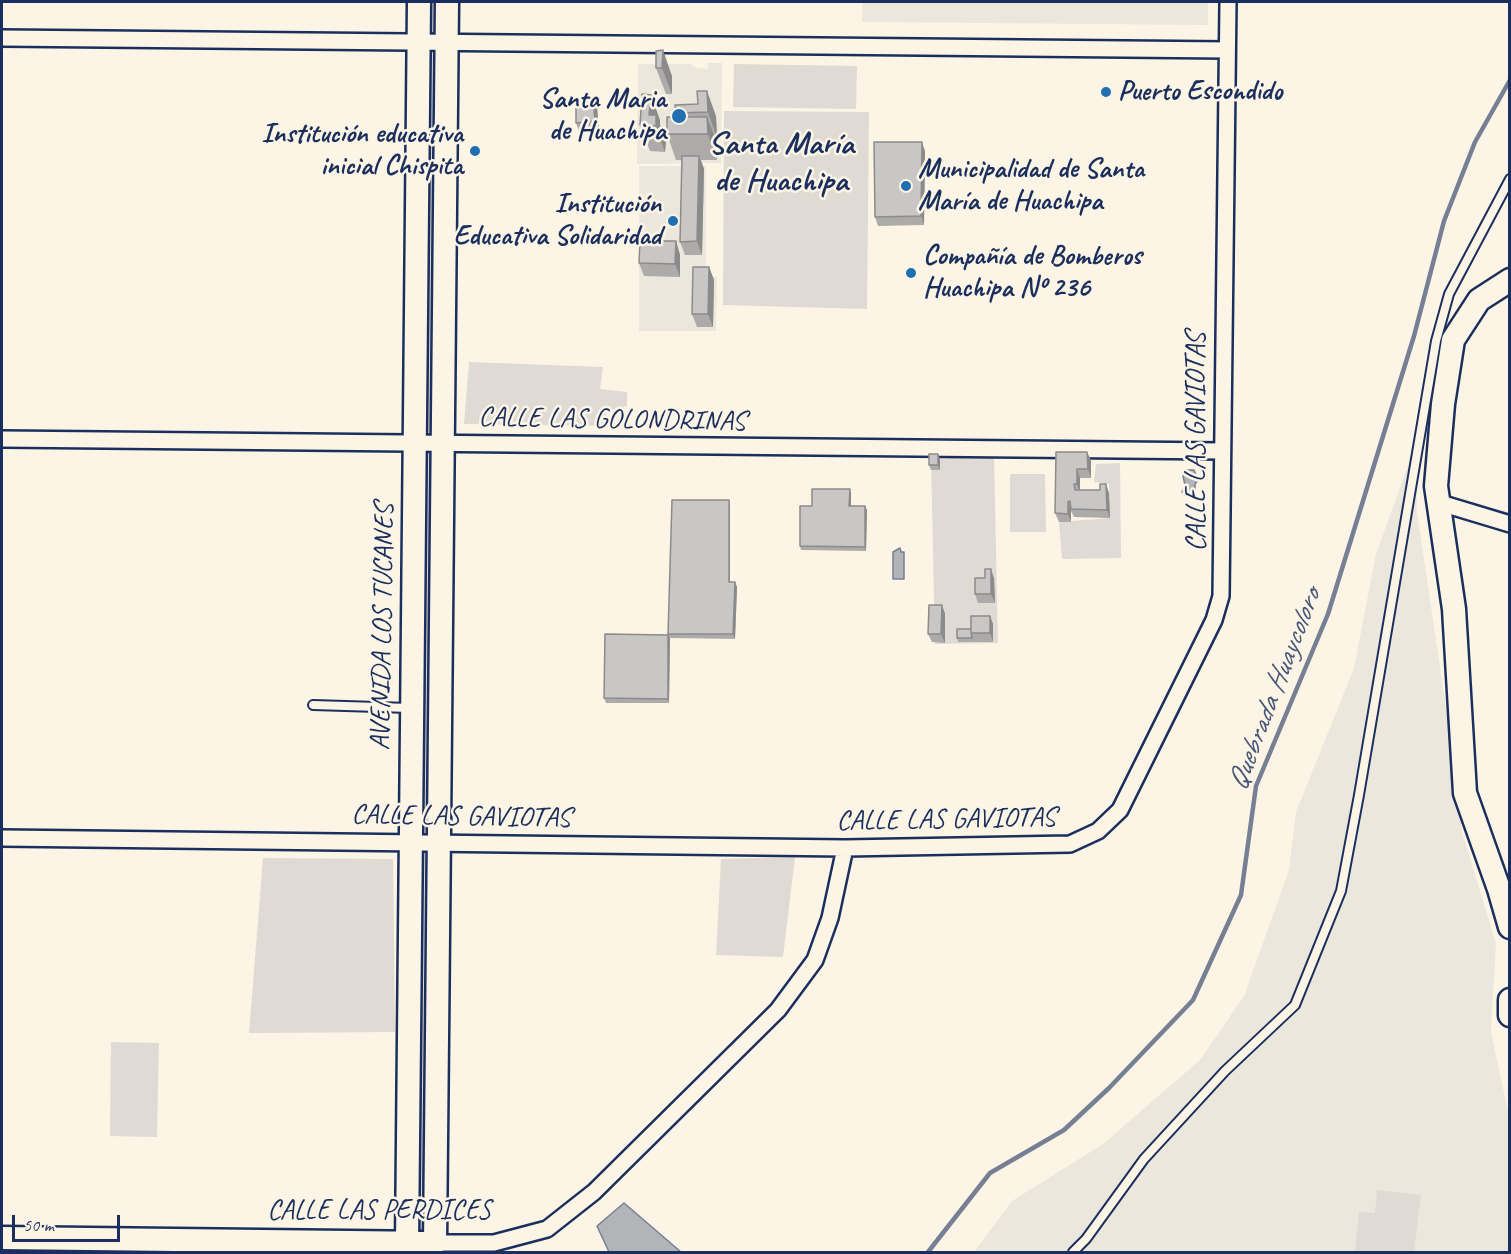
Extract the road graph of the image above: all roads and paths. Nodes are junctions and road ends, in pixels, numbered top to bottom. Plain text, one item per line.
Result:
1 (419, 2) edge
2 (447, 2) edge
3 (1228, 2) edge
4 (2, 38) edge
5 (419, 43) junction
6 (447, 43) junction
7 (1227, 50) junction
8 (1509, 179) edge
9 (1509, 280) edge
10 (2, 440) edge
11 (415, 443) junction
12 (444, 444) junction
13 (1222, 451) junction
14 (1437, 502) junction
15 (1509, 524) edge
16 (314, 705) dead end
17 (411, 708) junction
18 (2, 838) edge
19 (410, 842) junction
20 (438, 842) junction
21 (845, 848) junction
22 (1509, 927) edge
23 (1509, 1000) edge
24 (1509, 1015) edge
25 (2, 1238) edge
26 (407, 1248) edge
27 (435, 1248) edge
28 (1073, 1252) edge

1 - 5 street, AVENIDA LOS TUCANES
2 - 6 street, AVENIDA LOS TUCANES
3 - 7 street, CALLE LAS GAVIOTAS
4 - 5 street
5 - 6 street
5 - 11 street, AVENIDA LOS TUCANES
6 - 7 street
6 - 12 street, AVENIDA LOS TUCANES
7 - 13 street, CALLE LAS GAVIOTAS
8 - 28 lane
9 - 14 street
10 - 11 street, CALLE LAS GOLONDRINAS
11 - 12 street, CALLE LAS GOLONDRINAS
11 - 17 street, AVENIDA LOS TUCANES
12 - 13 street, CALLE LAS GOLONDRINAS
12 - 20 street, AVENIDA LOS TUCANES
13 - 21 street, CALLE LAS GAVIOTAS
14 - 15 street
14 - 22 street
16 - 17 lane
17 - 19 street, AVENIDA LOS TUCANES
18 - 19 street, CALLE LAS GAVIOTAS
19 - 20 street, CALLE LAS GAVIOTAS
19 - 26 street, AVENIDA LOS TUCANES
20 - 21 street, CALLE LAS GAVIOTAS
20 - 27 street, AVENIDA LOS TUCANES
21 - 27 street, CALLE LAS PERDICES
23 - 24 street
25 - 26 street, CALLE LAS PERDICES
26 - 27 street, CALLE LAS PERDICES

